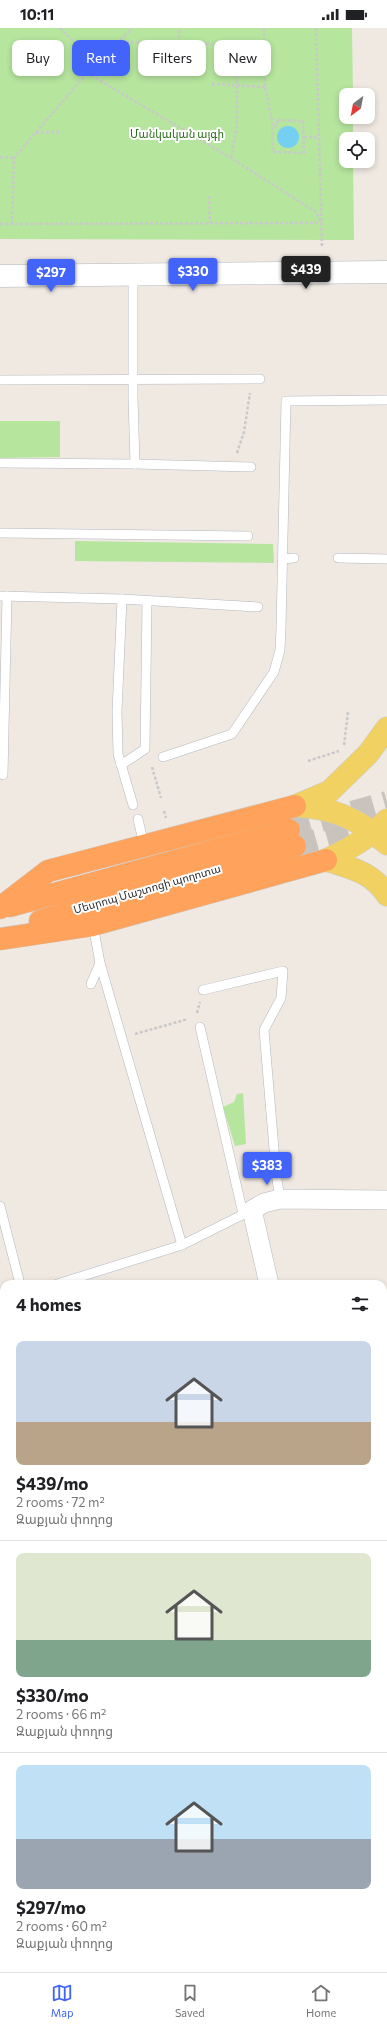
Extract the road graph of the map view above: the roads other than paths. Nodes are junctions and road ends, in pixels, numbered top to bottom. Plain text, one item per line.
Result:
1 (387, 272) edge
2 (133, 275) junction
3 (0, 276) edge
4 (133, 379) junction
5 (256, 379) road end
6 (0, 380) edge
7 (387, 400) edge
8 (0, 463) edge
9 (135, 464) junction
10 (251, 467) dead end
11 (0, 533) edge
12 (248, 536) dead end
13 (294, 558) dead end
14 (338, 558) dead end
15 (387, 558) edge
16 (282, 559) junction
17 (4, 596) edge
18 (122, 600) junction
19 (147, 601) junction
20 (258, 607) dead end
21 (387, 728) edge
22 (163, 757) road end
23 (121, 765) junction
24 (3, 776) dead end
25 (133, 805) dead end
26 (295, 806) junction
27 (138, 819) dead end
28 (383, 832) edge
29 (144, 845) junction
30 (326, 860) junction
31 (387, 895) edge
32 (0, 909) edge
33 (93, 925) junction
34 (0, 933) edge
35 (0, 939) edge
36 (100, 963) junction
37 (91, 984) dead end
38 (203, 990) road end
39 (200, 1027) road end
40 (280, 1199) junction
41 (387, 1200) edge
42 (0, 1206) edge
43 (248, 1212) junction
44 (182, 1245) junction
45 (19, 1280) edge
46 (70, 1280) edge
47 (268, 1280) edge

1 - 2 street
2 - 3 street
2 - 4 lane
4 - 5 lane
4 - 6 lane
4 - 9 lane
7 - 16 lane
8 - 9 lane
9 - 10 lane
11 - 12 lane
13 - 16 lane
14 - 15 lane
16 - 22 lane
17 - 18 lane
17 - 24 lane
18 - 19 lane
18 - 23 lane
19 - 20 lane
19 - 23 lane
21 - 26 main road
23 - 25 lane
26 - 28 main road
26 - 29 highway
27 - 29 lane
28 - 30 main road
29 - 32 highway
30 - 31 main road
30 - 33 highway
32 - 34 highway, Մեսրոպ Մաշտոցի պողոտա
33 - 35 highway
33 - 36 lane
36 - 37 lane
36 - 44 lane
38 - 40 lane
39 - 43 lane
40 - 41 street
40 - 43 street
42 - 45 lane
43 - 44 lane
43 - 47 street
44 - 46 lane

